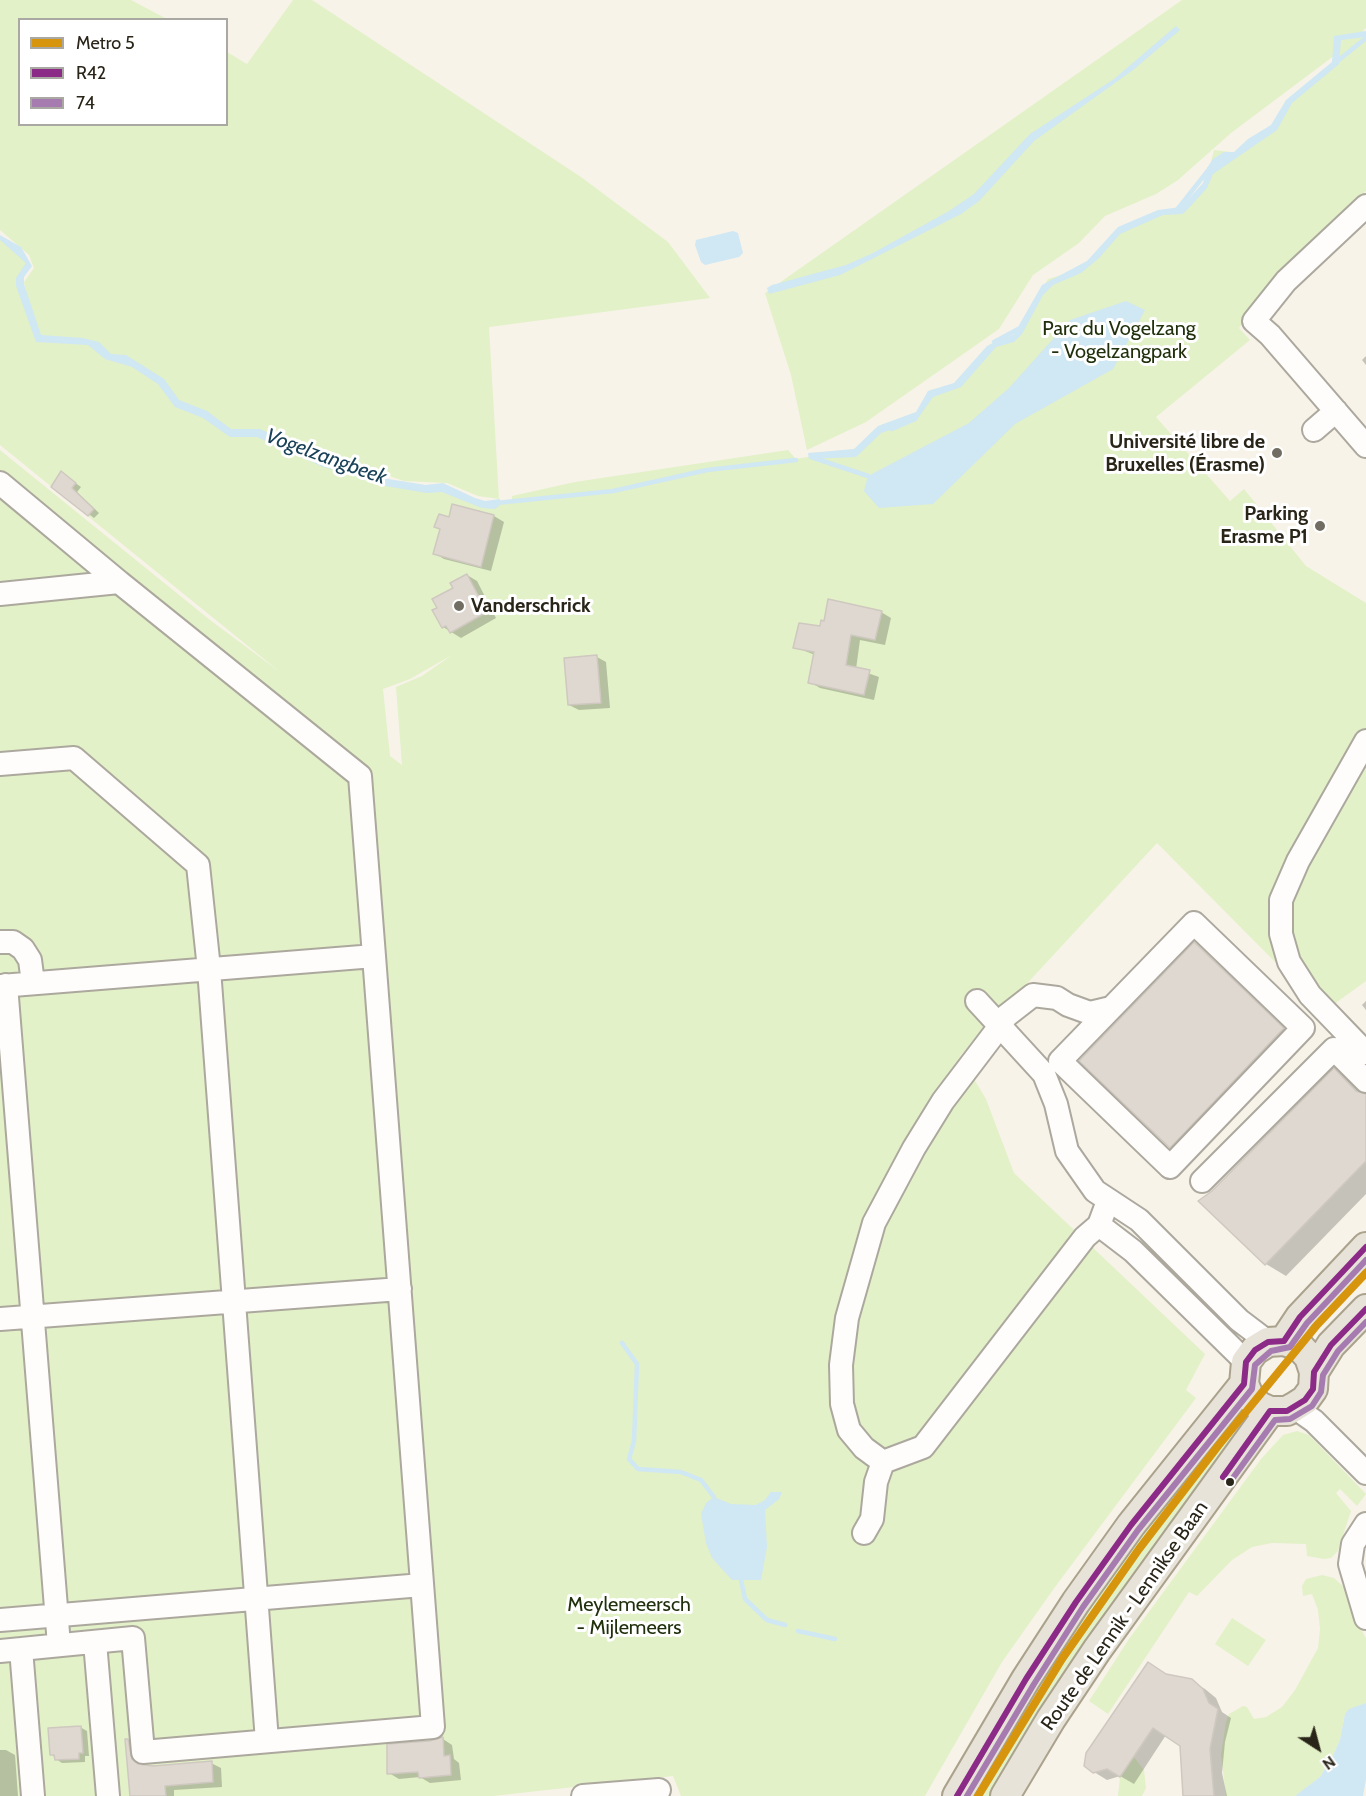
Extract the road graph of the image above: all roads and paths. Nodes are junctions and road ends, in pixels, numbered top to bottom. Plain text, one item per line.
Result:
1 (1366, 206) edge
2 (1333, 408) junction
3 (1311, 427) dead end
4 (1366, 446) edge
5 (0, 483) edge
6 (119, 582) junction
7 (0, 594) edge
8 (1366, 741) edge
9 (0, 764) edge
10 (0, 942) edge
11 (374, 956) junction
12 (209, 969) junction
13 (33, 983) junction
14 (3, 985) edge
15 (977, 1001) dead end
16 (1068, 1005) junction
17 (1111, 1008) junction
18 (1000, 1026) junction
19 (1074, 1047) junction
20 (1366, 1053) edge
21 (1366, 1081) edge
22 (1202, 1181) dead end
23 (1108, 1200) junction
24 (1099, 1225) junction
25 (1164, 1246) junction
26 (1366, 1247) edge
27 (1145, 1264) junction
28 (400, 1289) junction
29 (234, 1302) junction
30 (1222, 1302) junction
31 (1366, 1309) edge
32 (32, 1316) junction
33 (0, 1319) edge
34 (1204, 1320) junction
35 (1276, 1342) junction
36 (1245, 1373) junction
37 (1298, 1395) junction
38 (1366, 1457) edge
39 (883, 1462) junction
40 (1366, 1473) edge
41 (1366, 1524) edge
42 (864, 1533) dead end
43 (422, 1585) junction
44 (256, 1599) junction
45 (56, 1616) junction
46 (1366, 1618) edge
47 (0, 1620) edge
48 (95, 1642) junction
49 (59, 1645) junction
50 (10, 1650) edge
51 (267, 1741) junction
52 (659, 1790) dead end
53 (33, 1796) edge
54 (108, 1796) edge
55 (583, 1796) edge
56 (957, 1796) edge
57 (1005, 1796) edge

1 - 2 street
2 - 3 street
2 - 4 street
5 - 6 street
6 - 7 street
6 - 11 street
8 - 20 street
9 - 12 street
10 - 13 street
11 - 12 street
11 - 28 street
12 - 13 street
12 - 29 street
13 - 14 street
14 - 32 street
15 - 18 street
16 - 17 street
16 - 18 street
16 - 19 street
17 - 19 street
17 - 19 street
18 - 23 street
18 - 39 street
21 - 22 street
23 - 24 street
23 - 25 street
24 - 27 street
24 - 39 street
25 - 27 street
25 - 30 street
26 - 35 main road
27 - 34 street
28 - 29 street
28 - 43 street
29 - 32 street
29 - 44 street
30 - 34 street
30 - 35 street
31 - 37 main road, Route de Lennik - Lennikse Baan
32 - 33 street
32 - 45 street
34 - 36 street
35 - 36 main road
35 - 37 main road
36 - 37 main road
36 - 56 main road
37 - 38 street
37 - 40 street
37 - 57 main road, Route de Lennik - Lennikse Baan
39 - 42 street
41 - 46 street
43 - 44 street
43 - 51 street
44 - 45 street
44 - 51 street
45 - 47 street
45 - 49 street
48 - 49 street
48 - 51 street
48 - 54 street
49 - 50 street
50 - 53 street
52 - 55 street

